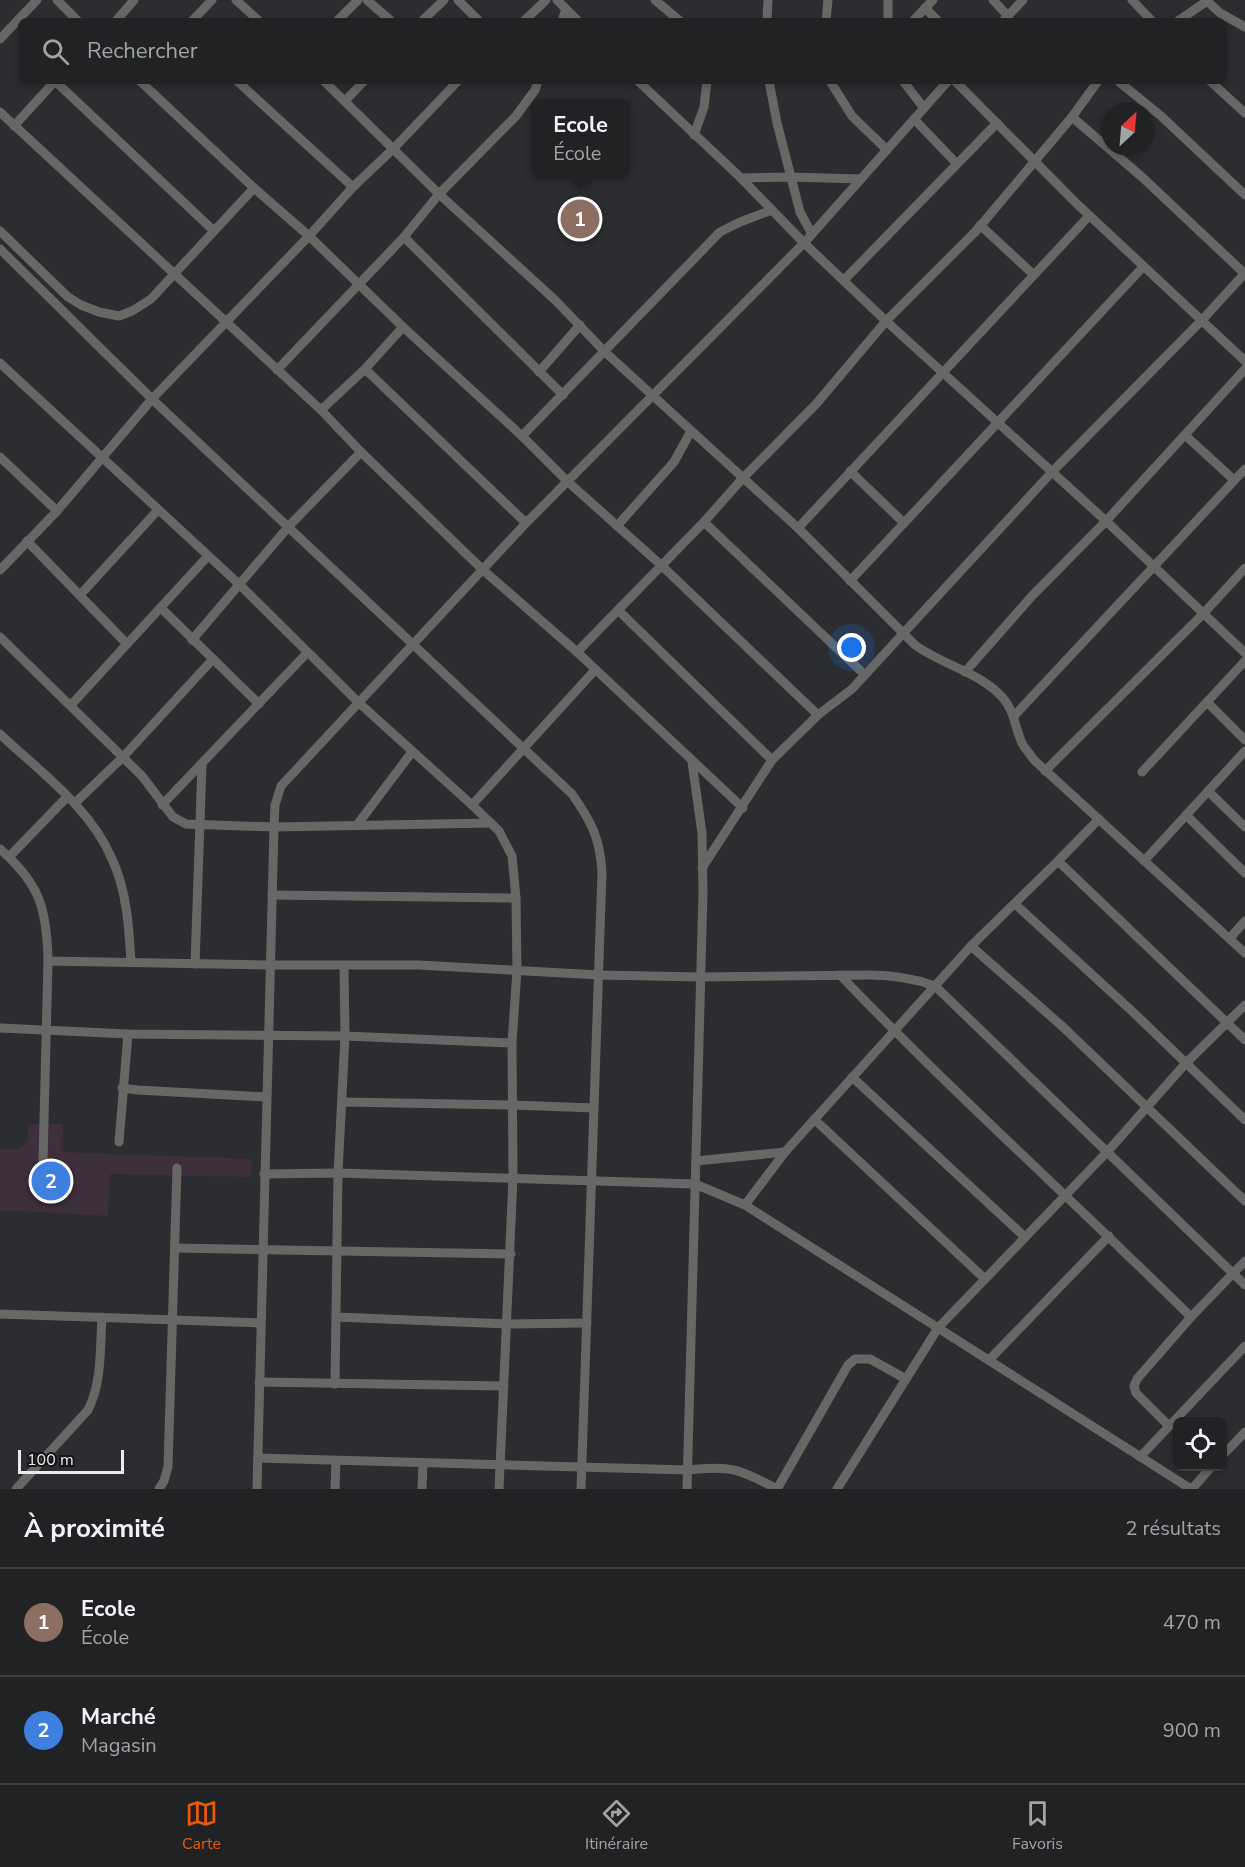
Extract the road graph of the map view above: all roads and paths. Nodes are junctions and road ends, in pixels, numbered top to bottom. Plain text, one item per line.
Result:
1 (38, 0) edge
2 (57, 0) edge
3 (134, 0) edge
4 (212, 0) edge
5 (236, 0) edge
6 (358, 0) edge
7 (367, 0) edge
8 (444, 0) edge
9 (458, 0) edge
10 (546, 0) edge
11 (557, 0) edge
12 (655, 0) edge
13 (768, 0) edge
14 (828, 0) edge
15 (888, 0) edge
16 (933, 0) edge
17 (993, 0) edge
18 (1023, 0) edge
19 (1132, 0) edge
20 (1207, 1) edge
21 (925, 8) junction
22 (566, 9) junction
23 (18, 18) edge
24 (18, 18) edge
25 (75, 18) edge
26 (119, 18) edge
27 (195, 18) edge
28 (256, 18) edge
29 (341, 18) edge
30 (388, 18) edge
31 (425, 18) edge
32 (476, 18) edge
33 (527, 18) edge
34 (563, 18) edge
35 (575, 18) edge
36 (676, 18) edge
37 (767, 18) edge
38 (826, 18) edge
39 (888, 18) edge
40 (916, 18) edge
41 (935, 18) edge
42 (1004, 18) edge
43 (1006, 18) edge
44 (1149, 18) edge
45 (1182, 18) edge
46 (1245, 27) edge
47 (1, 34) edge
48 (52, 84) edge
49 (58, 84) edge
50 (143, 84) edge
51 (240, 84) edge
52 (327, 84) edge
53 (361, 84) edge
54 (455, 84) edge
55 (537, 84) edge
56 (641, 84) edge
57 (706, 84) edge
58 (770, 84) edge
59 (832, 84) edge
60 (905, 84) edge
61 (945, 84) edge
62 (958, 84) edge
63 (1096, 84) edge
64 (1122, 84) edge
65 (1213, 84) edge
66 (345, 101) junction
67 (924, 108) junction
68 (0, 112) edge
69 (1245, 113) edge
70 (1072, 117) junction
71 (914, 119) junction
72 (997, 123) junction
73 (14, 126) junction
74 (694, 135) junction
75 (393, 149) junction
76 (887, 150) junction
77 (1035, 161) junction
78 (957, 164) junction
79 (791, 177) junction
80 (741, 178) junction
81 (861, 179) junction
82 (352, 187) junction
83 (254, 188) junction
84 (439, 194) junction
85 (1245, 195) edge
86 (772, 210) junction
87 (1089, 216) junction
88 (980, 225) junction
89 (0, 231) edge
90 (214, 231) junction
91 (812, 234) junction
92 (309, 236) junction
93 (404, 237) junction
94 (804, 243) junction
95 (0, 249) edge
96 (1143, 267) junction
97 (1034, 274) junction
98 (1245, 274) edge
99 (175, 275) junction
100 (844, 280) junction
101 (359, 285) junction
102 (1202, 320) junction
103 (886, 321) junction
104 (226, 322) junction
105 (580, 325) junction
106 (403, 327) junction
107 (605, 352) junction
108 (1245, 361) edge
109 (0, 363) edge
110 (277, 369) junction
111 (365, 369) junction
112 (1245, 369) edge
113 (539, 372) junction
114 (942, 372) junction
115 (563, 395) junction
116 (652, 396) junction
117 (152, 399) junction
118 (321, 410) junction
119 (998, 423) junction
120 (691, 431) junction
121 (1185, 435) junction
122 (522, 436) junction
123 (361, 452) junction
124 (0, 457) edge
125 (102, 458) junction
126 (1245, 469) edge
127 (850, 471) junction
128 (1052, 472) junction
129 (742, 479) junction
130 (1234, 480) junction
131 (567, 482) junction
132 (158, 510) junction
133 (57, 511) junction
134 (1106, 521) junction
135 (704, 522) junction
136 (525, 523) junction
137 (904, 523) junction
138 (289, 526) junction
139 (617, 526) junction
140 (798, 528) junction
141 (27, 542) junction
142 (208, 556) junction
143 (661, 565) junction
144 (1154, 566) junction
145 (1245, 568) edge
146 (0, 570) edge
147 (483, 570) junction
148 (850, 581) junction
149 (240, 585) junction
150 (80, 595) junction
151 (161, 608) junction
152 (618, 610) junction
153 (1203, 614) junction
154 (902, 633) junction
155 (0, 637) edge
156 (192, 640) junction
157 (126, 643) junction
158 (412, 643) junction
159 (577, 652) junction
160 (307, 653) junction
161 (1245, 653) edge
162 (213, 659) junction
163 (1245, 661) edge
164 (595, 670) junction
165 (965, 672) junction
166 (864, 674) junction
167 (358, 702) junction
168 (1207, 702) junction
169 (259, 704) junction
170 (71, 705) junction
171 (818, 715) junction
172 (1014, 716) junction
173 (0, 734) edge
174 (1245, 740) edge
175 (524, 748) junction
176 (1245, 751) edge
177 (412, 752) junction
178 (123, 757) junction
179 (772, 760) junction
180 (692, 762) junction
181 (202, 764) junction
182 (1046, 771) junction
183 (1142, 772) dead end
184 (1208, 791) junction
185 (71, 800) junction
186 (162, 805) junction
187 (472, 805) junction
188 (743, 808) junction
189 (1186, 815) junction
190 (1099, 819) junction
191 (491, 823) junction
192 (201, 825) junction
193 (357, 825) junction
194 (274, 827) junction
195 (1245, 827) edge
196 (0, 849) edge
197 (9, 857) junction
198 (1058, 861) junction
199 (1144, 861) junction
200 (702, 868) junction
201 (1245, 873) edge
202 (272, 895) junction
203 (516, 898) junction
204 (1015, 904) junction
205 (1245, 921) edge
206 (1230, 939) junction
207 (971, 945) junction
208 (1245, 953) edge
209 (48, 961) junction
210 (131, 962) junction
211 (195, 964) junction
212 (270, 965) junction
213 (344, 966) junction
214 (517, 970) junction
215 (599, 975) junction
216 (840, 975) junction
217 (701, 977) junction
218 (935, 986) junction
219 (1245, 1005) edge
220 (1227, 1024) junction
221 (0, 1028) edge
222 (47, 1030) junction
223 (893, 1030) junction
224 (128, 1034) junction
225 (268, 1035) junction
226 (345, 1036) junction
227 (1245, 1040) edge
228 (512, 1043) junction
229 (1186, 1063) junction
230 (852, 1077) junction
231 (122, 1088) junction
232 (266, 1097) junction
233 (342, 1102) junction
234 (513, 1105) junction
235 (594, 1108) junction
236 (1147, 1108) junction
237 (814, 1119) junction
238 (1245, 1120) edge
239 (119, 1142) dead end
240 (1108, 1151) junction
241 (785, 1152) junction
242 (43, 1161) dead end
243 (696, 1161) junction
244 (177, 1168) dead end
245 (338, 1173) junction
246 (264, 1174) junction
247 (513, 1178) junction
248 (591, 1181) junction
249 (695, 1184) junction
250 (1065, 1196) junction
251 (1245, 1201) edge
252 (746, 1206) junction
253 (1109, 1236) junction
254 (1025, 1237) junction
255 (175, 1248) junction
256 (262, 1249) junction
257 (337, 1251) junction
258 (511, 1254) junction
259 (1245, 1261) edge
260 (1234, 1275) junction
261 (985, 1279) junction
262 (1245, 1285) edge
263 (0, 1314) edge
264 (102, 1317) junction
265 (336, 1317) junction
266 (1191, 1317) junction
267 (173, 1320) junction
268 (261, 1323) junction
269 (587, 1323) junction
270 (508, 1324) junction
271 (938, 1328) junction
272 (1245, 1346) edge
273 (989, 1360) junction
274 (906, 1379) junction
275 (259, 1382) junction
276 (335, 1384) junction
277 (504, 1386) junction
278 (1169, 1426) junction
279 (1245, 1432) edge
280 (1227, 1451) edge
281 (1140, 1457) junction
282 (258, 1458) junction
283 (336, 1461) junction
284 (423, 1463) junction
285 (499, 1464) junction
286 (582, 1465) junction
287 (688, 1470) junction
288 (1208, 1471) edge
289 (16, 1489) edge
290 (159, 1489) edge
291 (257, 1489) edge
292 (334, 1489) edge
293 (422, 1489) edge
294 (499, 1489) edge
295 (581, 1489) edge
296 (687, 1489) edge
297 (777, 1489) edge
298 (837, 1489) edge
299 (1191, 1489) edge

1 - 24 street
2 - 25 street
3 - 26 street
4 - 27 street
5 - 28 street
6 - 29 street
7 - 30 street
8 - 31 street
9 - 32 street
10 - 33 street
11 - 22 street
12 - 36 street
13 - 37 street
14 - 38 street
15 - 39 street
16 - 21 street
17 - 42 street
18 - 43 street
19 - 44 street
20 - 45 street
20 - 46 street
21 - 40 street
21 - 41 street
22 - 34 street
22 - 35 street
23 - 47 street
48 - 73 street
49 - 90 street
50 - 83 street
51 - 82 street
52 - 66 street
53 - 66 street
54 - 75 street
55 - 84 street
56 - 74 street
57 - 74 street
58 - 79 street
59 - 76 street
60 - 67 street
61 - 67 street
62 - 72 street
63 - 70 street
64 - 85 street
65 - 69 street
66 - 75 street
67 - 71 street
68 - 73 street
70 - 77 street
70 - 98 street
71 - 76 street
71 - 78 street
72 - 77 street
72 - 78 street
73 - 99 street
74 - 80 street
75 - 82 street
75 - 84 street
76 - 81 street
77 - 87 street
77 - 88 street
78 - 100 street
79 - 80 street
79 - 81 street
79 - 91 street
80 - 86 street
81 - 91 street
82 - 92 street
83 - 90 street
83 - 92 street
84 - 93 street
84 - 105 street
86 - 94 street
86 - 107 street
87 - 96 street
87 - 97 street
88 - 97 street
88 - 103 street
89 - 99 street
90 - 99 street
91 - 94 street
92 - 101 street
92 - 104 street
93 - 101 street
93 - 113 street
94 - 100 street
94 - 116 street
95 - 117 street
96 - 102 street
96 - 119 street
97 - 114 street
98 - 102 street
99 - 104 street
100 - 103 street
101 - 106 street
101 - 110 street
102 - 108 street
102 - 128 street
103 - 114 street
103 - 129 street
104 - 110 street
104 - 117 street
105 - 107 street
105 - 113 street
106 - 111 street
106 - 122 street
107 - 115 street
107 - 116 street
109 - 125 street
110 - 118 street
111 - 118 street
111 - 136 street
112 - 121 street
113 - 115 street
114 - 119 street
114 - 127 street
115 - 122 street
116 - 120 street
116 - 131 street
117 - 125 street
117 - 138 street
118 - 123 street
119 - 128 street
119 - 137 street
120 - 129 street
120 - 139 street
121 - 130 street
121 - 134 street
122 - 131 street
123 - 138 street
123 - 147 street
124 - 133 street
125 - 132 street
125 - 133 street
126 - 130 street
127 - 137 street
127 - 140 street
128 - 134 street
128 - 154 street
129 - 135 street
129 - 140 street
130 - 144 street
131 - 136 street
131 - 139 street
132 - 142 street
132 - 150 street
133 - 141 street
134 - 144 street
134 - 165 street
135 - 143 street
135 - 166 street
136 - 147 street
137 - 148 street
138 - 149 street
138 - 158 street
139 - 143 street
140 - 148 street
141 - 146 street
141 - 150 street
142 - 149 street
142 - 151 street
143 - 152 street
143 - 171 street
144 - 153 street
144 - 172 street
145 - 153 street
147 - 158 street
147 - 159 street
148 - 154 street
149 - 156 street
149 - 160 street
150 - 157 street
151 - 156 street
151 - 157 street
152 - 159 street
152 - 179 street
153 - 161 street
153 - 182 street
154 - 165 street
154 - 166 street
155 - 170 street
156 - 162 street
157 - 170 street
158 - 167 street
158 - 175 street
159 - 164 street
160 - 167 street
160 - 169 street
162 - 169 street
162 - 178 street
163 - 168 street
164 - 175 street
164 - 180 street
165 - 172 street
166 - 171 street
167 - 177 street
167 - 194 street
168 - 174 street
168 - 183 street
169 - 181 street
170 - 178 street
171 - 179 street
172 - 182 street
173 - 185 street
175 - 187 street
175 - 215 street
176 - 184 street
177 - 187 street
177 - 193 street
178 - 185 street
178 - 186 street
179 - 188 street
180 - 188 street
180 - 200 street
181 - 186 street
181 - 192 street
182 - 190 street
184 - 189 street
184 - 195 street
185 - 197 street
185 - 210 street
186 - 192 street
187 - 191 street
188 - 200 street
189 - 199 street
189 - 201 street
190 - 198 street
190 - 199 street
191 - 193 street
191 - 203 street
192 - 194 street
192 - 211 street
193 - 194 street
194 - 202 street
196 - 197 street
197 - 209 street
198 - 204 street
198 - 220 street
199 - 206 street
200 - 217 street
202 - 203 street
202 - 212 street
203 - 214 street
204 - 207 street
204 - 229 street
205 - 206 street
206 - 208 street
207 - 218 street
207 - 236 street
209 - 210 street
209 - 222 street
210 - 211 street
211 - 212 street
212 - 213 street
212 - 225 street
213 - 214 street
213 - 226 street
214 - 215 street
214 - 228 street
215 - 217 street
215 - 235 street
216 - 217 street
216 - 218 street
216 - 223 street
217 - 243 street
218 - 223 street
218 - 240 street
219 - 220 street
220 - 227 street
220 - 229 street
221 - 222 street
222 - 224 street
222 - 242 street
223 - 230 street
223 - 250 street
224 - 225 street
224 - 231 street
225 - 226 street
225 - 232 street
226 - 228 street
226 - 233 street
228 - 234 street
229 - 236 street
229 - 238 street
230 - 237 street
230 - 254 street
231 - 232 street
231 - 239 street
232 - 246 street
233 - 234 street
233 - 245 street
234 - 235 street
234 - 247 street
235 - 248 street
236 - 240 street
236 - 251 street
237 - 241 street
237 - 261 street
240 - 250 street
240 - 260 street
241 - 243 street
241 - 252 street
243 - 249 street
244 - 255 street
245 - 246 street
245 - 247 street
245 - 257 street
246 - 256 street
247 - 248 street
247 - 258 street
248 - 249 street
248 - 269 street
249 - 252 street
249 - 287 street
250 - 253 street
250 - 254 street
252 - 271 street
253 - 266 street
253 - 273 street
254 - 261 street
255 - 256 street
255 - 267 street
256 - 257 street
256 - 268 street
257 - 258 street
257 - 265 street
258 - 270 street
259 - 260 street
260 - 262 street
260 - 266 street
261 - 271 street
263 - 264 street
264 - 267 street
264 - 289 street
265 - 270 street
265 - 276 street
266 - 278 street
267 - 268 street
267 - 290 street
268 - 275 street
269 - 270 street
269 - 286 street
270 - 277 street
271 - 273 street
271 - 274 street
272 - 278 street
273 - 281 street
274 - 297 street
274 - 298 street
275 - 276 street
275 - 282 street
276 - 277 street
277 - 285 street
278 - 281 street
279 - 280 street
281 - 299 street
282 - 283 street
282 - 291 street
283 - 284 street
283 - 292 street
284 - 285 street
284 - 293 street
285 - 286 street
285 - 294 street
286 - 287 street
286 - 295 street
287 - 296 street
287 - 297 street
288 - 299 street

